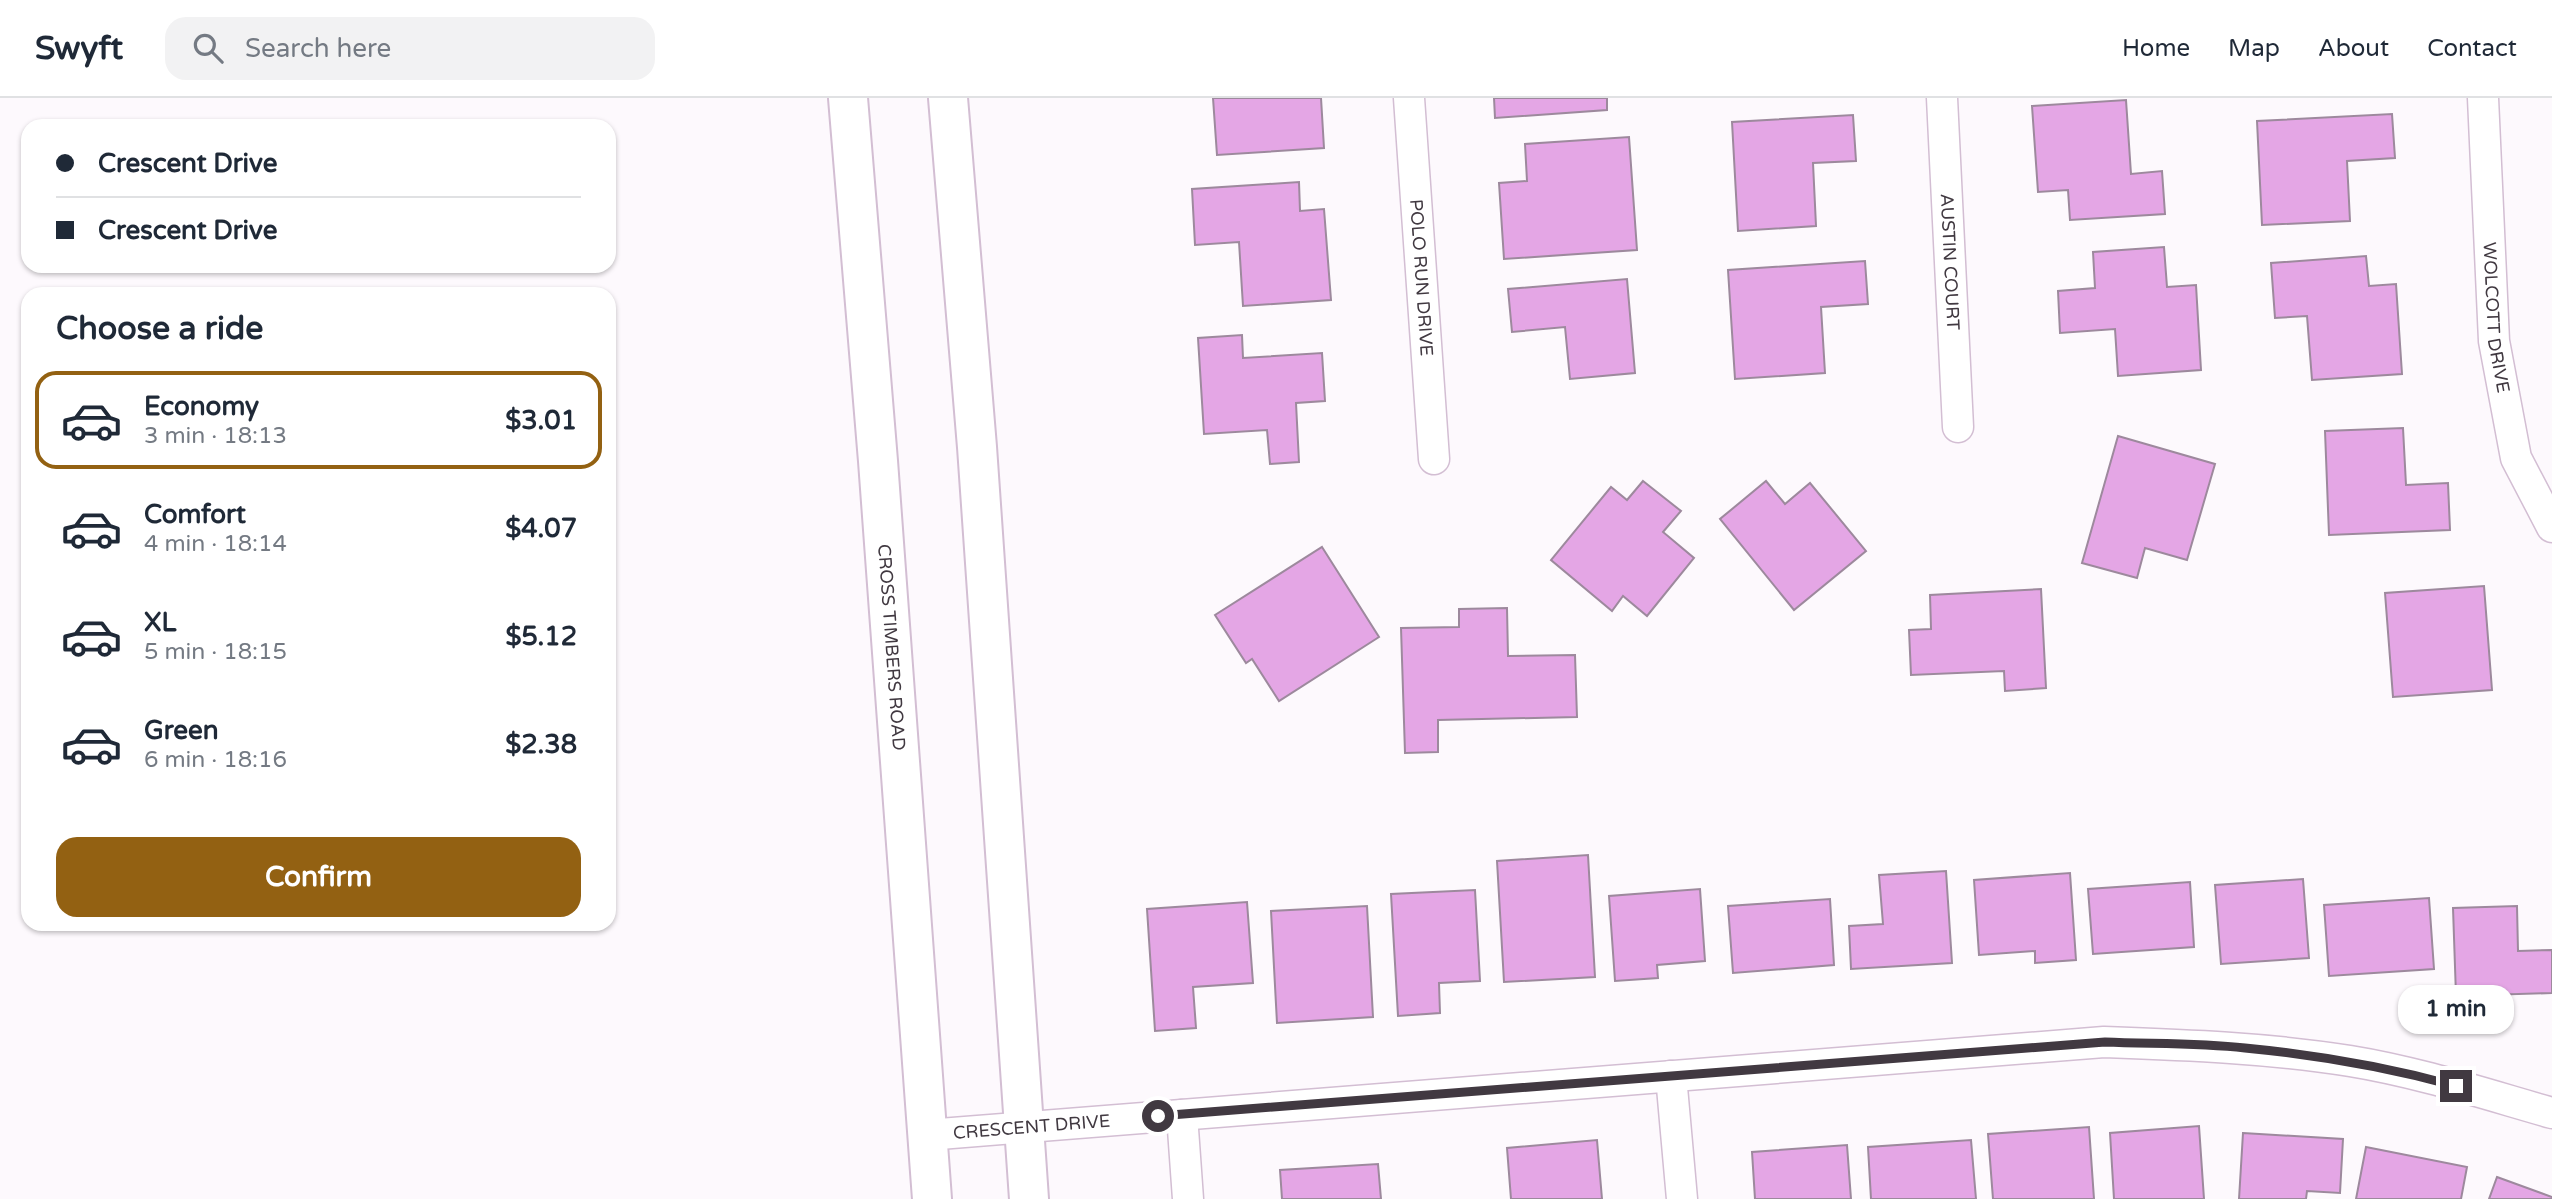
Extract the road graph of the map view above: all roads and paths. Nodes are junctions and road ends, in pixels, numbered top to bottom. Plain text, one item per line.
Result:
1 (848, 98) edge
2 (948, 98) edge
3 (1409, 98) edge
4 (1941, 98) edge
5 (2483, 98) edge
6 (1958, 427) dead end
7 (1434, 459) dead end
8 (2552, 527) edge
9 (1671, 1076) junction
10 (2552, 1113) edge
11 (1182, 1115) junction
12 (1023, 1127) junction
13 (927, 1135) junction
14 (932, 1199) edge
15 (1029, 1199) edge
16 (1188, 1199) edge
17 (1682, 1199) edge

1 - 13 main road, CROSS TIMBERS ROAD
2 - 12 main road
3 - 7 street, POLO RUN DRIVE
4 - 6 street, AUSTIN COURT
5 - 8 street, WOLCOTT DRIVE
9 - 10 street, CRESCENT DRIVE
9 - 11 street, CRESCENT DRIVE
9 - 17 street
11 - 12 street, CRESCENT DRIVE
11 - 16 street
12 - 13 street, CRESCENT DRIVE
12 - 15 main road
13 - 14 main road, CROSS TIMBERS ROAD

